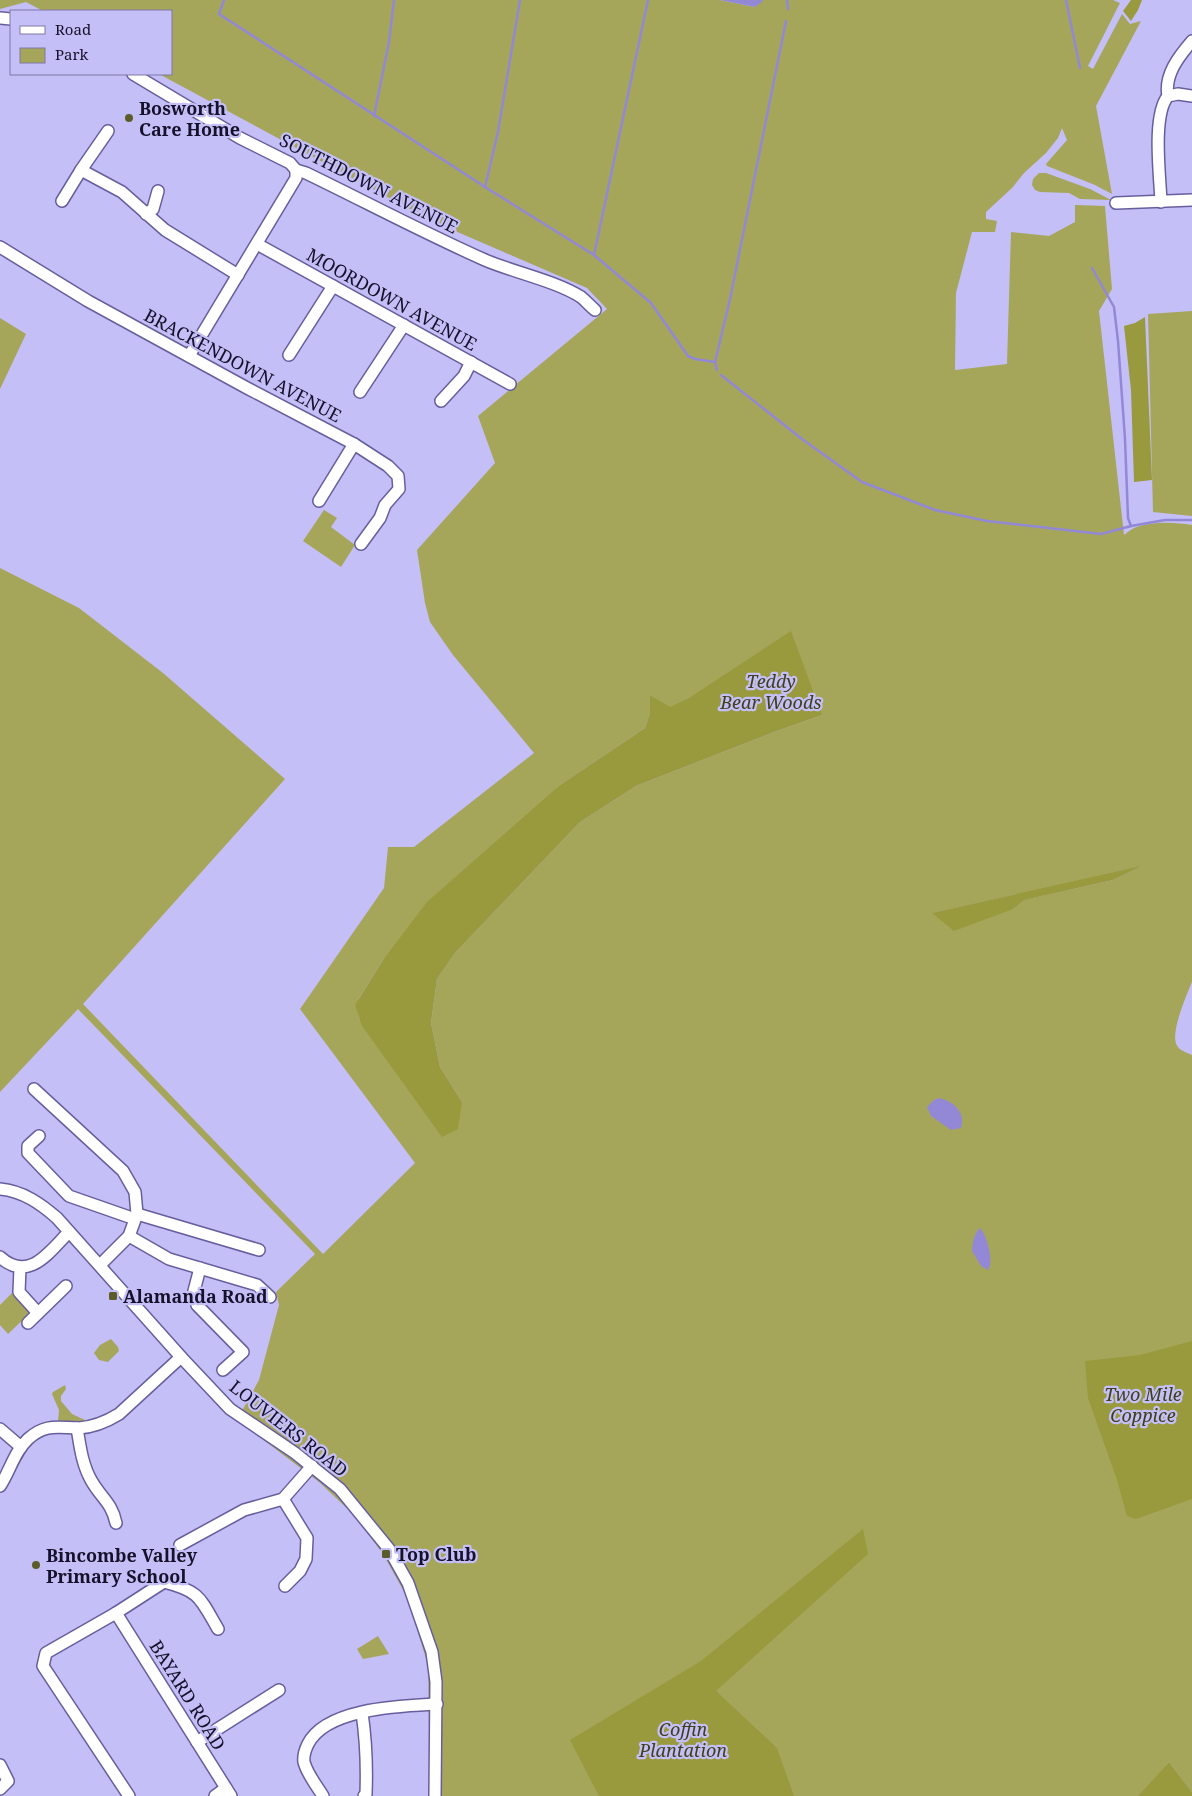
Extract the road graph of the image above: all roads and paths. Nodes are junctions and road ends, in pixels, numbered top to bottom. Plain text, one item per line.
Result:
1 (1192, 41) edge
2 (135, 75) edge
3 (1168, 96) junction
4 (1192, 96) edge
5 (108, 131) dead end
6 (81, 170) junction
7 (296, 170) junction
8 (158, 191) dead end
9 (62, 200) dead end
10 (1192, 200) edge
11 (1161, 202) junction
12 (1116, 203) dead end
13 (146, 214) junction
14 (257, 244) junction
15 (0, 248) edge
16 (238, 275) junction
17 (333, 286) junction
18 (595, 310) dead end
19 (404, 325) junction
20 (289, 355) dead end
21 (189, 356) junction
22 (471, 362) junction
23 (510, 384) dead end
24 (360, 392) dead end
25 (441, 401) dead end
26 (354, 444) junction
27 (319, 501) dead end
28 (361, 544) dead end
29 (34, 1089) dead end
30 (39, 1136) dead end
31 (0, 1188) edge
32 (136, 1216) junction
33 (69, 1232) junction
34 (128, 1236) junction
35 (259, 1250) dead end
36 (0, 1257) edge
37 (100, 1265) junction
38 (20, 1268) junction
39 (200, 1268) junction
40 (66, 1286) dead end
41 (270, 1297) dead end
42 (38, 1313) junction
43 (28, 1323) dead end
44 (181, 1357) junction
45 (223, 1370) dead end
46 (77, 1428) junction
47 (0, 1429) edge
48 (21, 1447) junction
49 (312, 1466) junction
50 (0, 1486) edge
51 (283, 1499) junction
52 (116, 1524) dead end
53 (180, 1545) dead end
54 (285, 1586) dead end
55 (116, 1613) junction
56 (218, 1629) dead end
57 (279, 1690) dead end
58 (437, 1704) junction
59 (362, 1713) junction
60 (197, 1742) junction
61 (0, 1765) edge
62 (0, 1789) edge
63 (229, 1792) edge
64 (365, 1795) edge
65 (129, 1796) edge
66 (215, 1796) edge
67 (324, 1796) edge
68 (436, 1796) edge

1 - 3 street
2 - 7 street, SOUTHDOWN AVENUE
3 - 4 street
3 - 11 street
5 - 6 street
6 - 9 street
6 - 13 street
7 - 14 street
7 - 18 street, SOUTHDOWN AVENUE
8 - 13 street
10 - 11 street
11 - 12 street
13 - 16 street
14 - 16 street
14 - 17 street, MOORDOWN AVENUE
15 - 21 street, BRACKENDOWN AVENUE
16 - 21 street
17 - 19 street, MOORDOWN AVENUE
17 - 20 street
19 - 22 street, MOORDOWN AVENUE
19 - 24 street
21 - 26 street, BRACKENDOWN AVENUE
22 - 23 street, MOORDOWN AVENUE
22 - 25 street
26 - 27 street
26 - 28 street, BRACKENDOWN AVENUE
29 - 32 street
30 - 32 street
31 - 33 street, LOUVIERS ROAD
32 - 34 street
32 - 35 street
33 - 37 street, LOUVIERS ROAD
33 - 38 street
34 - 37 street
34 - 39 street
36 - 38 street
37 - 44 street, LOUVIERS ROAD
38 - 42 street
39 - 41 street
39 - 45 street
40 - 42 street
42 - 43 street
44 - 46 street
44 - 49 street, LOUVIERS ROAD
46 - 48 street
46 - 52 street
47 - 48 street
48 - 50 street
49 - 51 street
49 - 58 street, LOUVIERS ROAD
51 - 53 street
51 - 54 street
55 - 56 street
55 - 60 street, BAYARD ROAD
55 - 65 street
57 - 60 street
58 - 59 street
58 - 68 street, LOUVIERS ROAD
59 - 64 street
59 - 67 street
60 - 63 street, BAYARD ROAD
61 - 62 street
63 - 66 street

